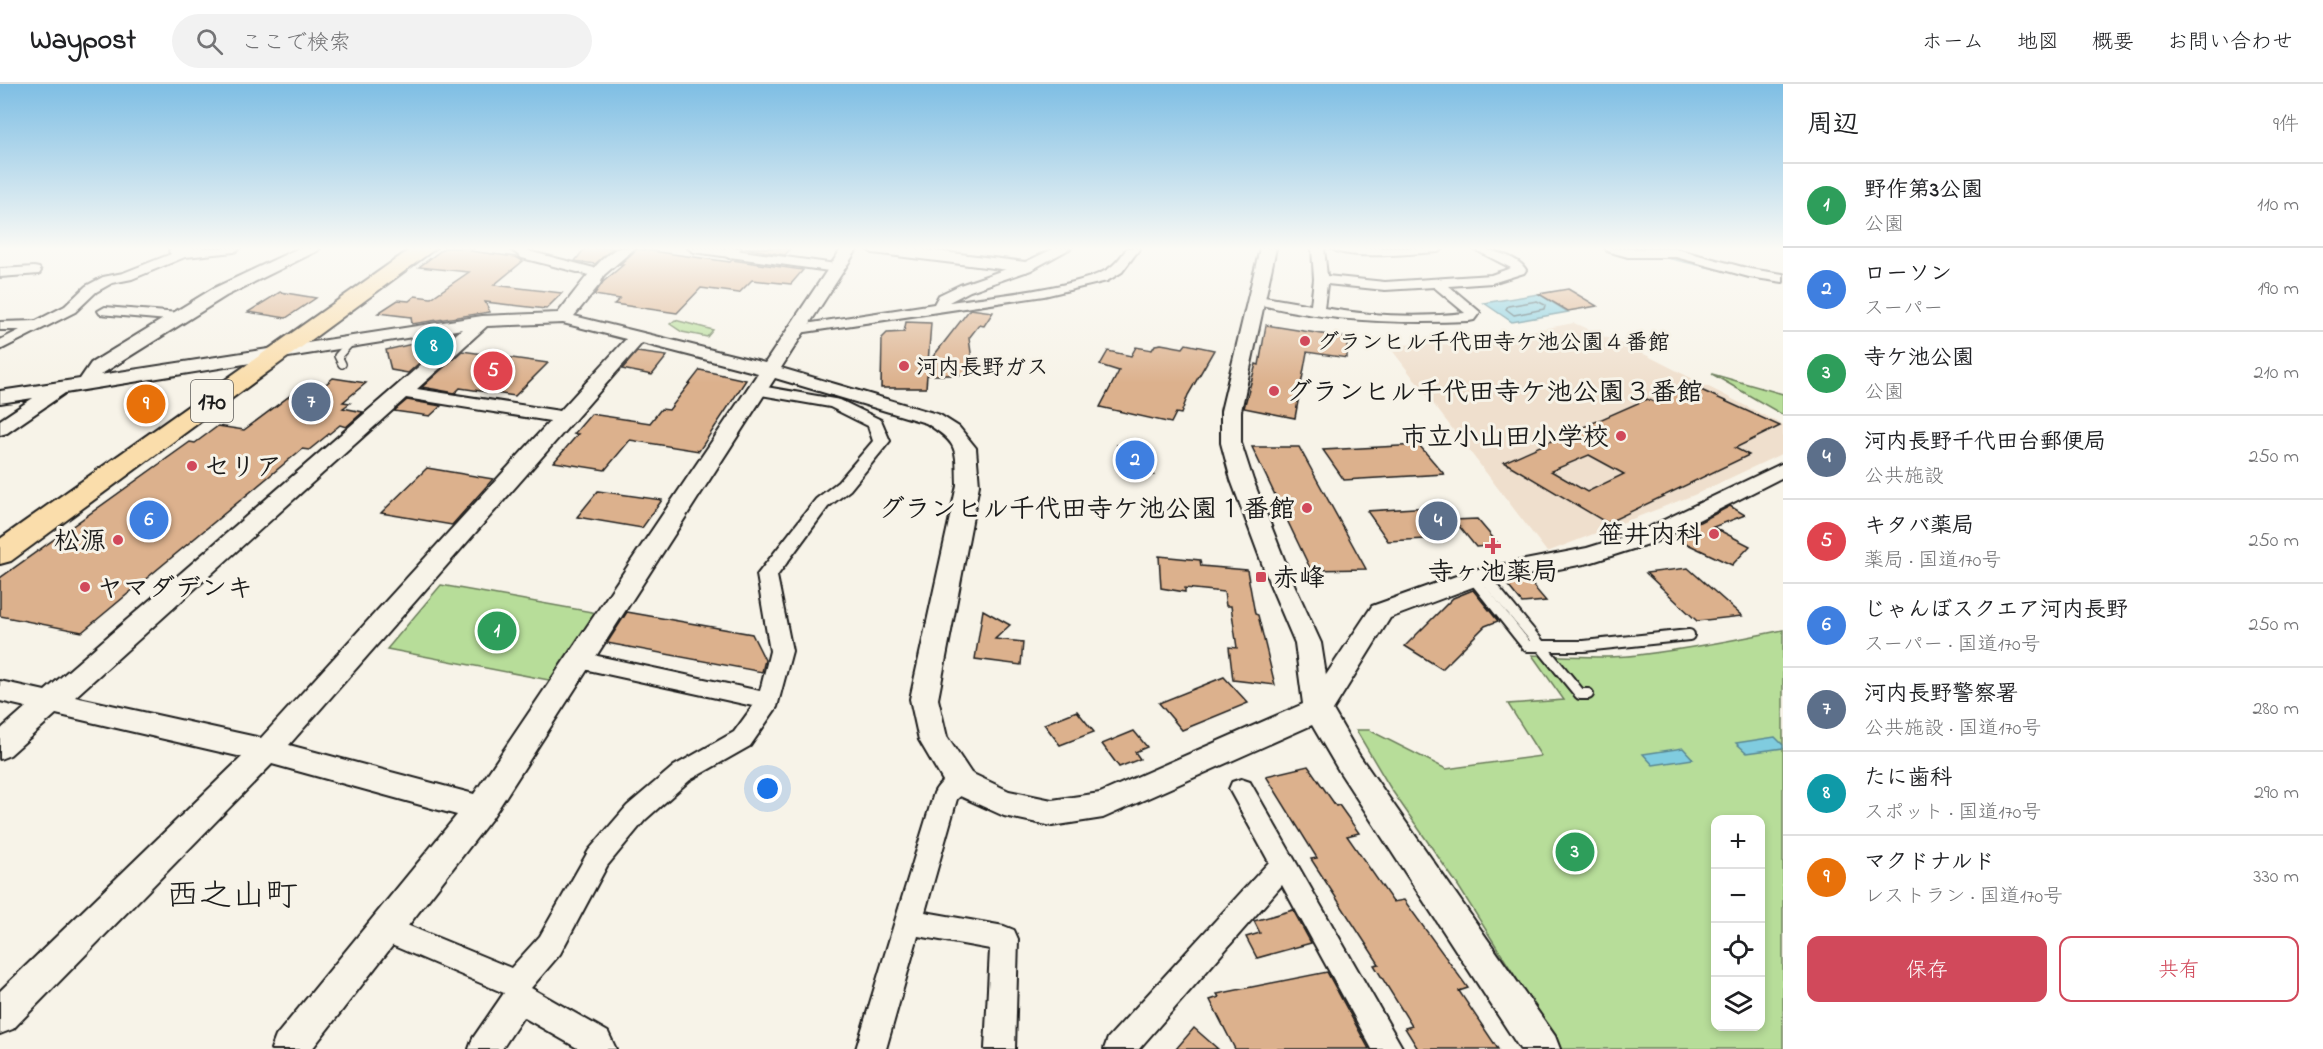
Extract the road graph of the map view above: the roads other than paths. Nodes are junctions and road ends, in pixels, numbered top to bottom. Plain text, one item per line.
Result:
1 (88, 293) edge
2 (218, 293) edge
3 (343, 293) edge
4 (358, 293) edge
5 (584, 293) edge
6 (821, 293) edge
7 (954, 293) edge
8 (1037, 293) edge
9 (1259, 293) edge
10 (1319, 293) edge
11 (1450, 293) edge
12 (1258, 300) junction
13 (940, 307) junction
14 (105, 310) dead end
15 (1317, 310) junction
16 (179, 317) junction
17 (563, 318) junction
18 (482, 321) junction
19 (39, 324) junction
20 (0, 326) edge
21 (798, 329) junction
22 (638, 336) junction
23 (350, 343) junction
24 (0, 346) edge
25 (266, 354) junction
26 (342, 364) dead end
27 (762, 380) junction
28 (88, 383) junction
29 (58, 388) junction
30 (402, 392) junction
31 (0, 397) edge
32 (566, 418) junction
33 (0, 429) edge
34 (1783, 469) edge
35 (0, 540) edge
36 (0, 554) edge
37 (1478, 578) junction
38 (1689, 635) dead end
39 (1541, 646) junction
40 (579, 660) junction
41 (0, 691) edge
42 (1588, 693) dead end
43 (769, 701) junction
44 (51, 702) junction
45 (1318, 710) junction
46 (0, 747) edge
47 (267, 751) junction
48 (960, 782) junction
49 (1241, 789) dead end
50 (481, 808) junction
51 (1284, 864) junction
52 (908, 922) junction
53 (385, 929) junction
54 (517, 991) junction
55 (0, 1016) edge
56 (289, 1049) edge
57 (484, 1049) edge
58 (601, 1049) edge
59 (871, 1049) edge
60 (1000, 1049) edge
61 (1119, 1049) edge
62 (1388, 1049) edge
63 (1542, 1049) edge

1 - 19 street
2 - 16 street
3 - 25 highway, 170
4 - 25 highway, 170
5 - 17 street
6 - 21 street
7 - 13 street
8 - 13 street
9 - 12 street
10 - 15 street
11 - 15 street
12 - 15 street
12 - 45 street
13 - 21 street
14 - 16 street
16 - 28 street
17 - 18 street
17 - 22 street
18 - 23 street
18 - 30 street
19 - 20 street
19 - 24 street
21 - 27 street
22 - 27 street
22 - 32 street
23 - 25 street
23 - 26 lane
25 - 28 street
25 - 35 highway, 170
25 - 36 highway, 170
27 - 40 street
27 - 43 street
27 - 48 street
28 - 29 street
29 - 31 street
29 - 33 street
30 - 32 street
30 - 44 street
32 - 47 street
34 - 37 street
37 - 39 lane
37 - 45 street
38 - 39 lane
39 - 42 lane
40 - 43 street
40 - 50 street
41 - 44 street
43 - 54 street
44 - 46 street
44 - 47 street
45 - 48 street
45 - 63 street
47 - 50 street
47 - 55 street
48 - 52 street
49 - 51 street
50 - 53 street
51 - 61 street
51 - 62 street
52 - 59 street
52 - 60 street
53 - 54 street
53 - 56 street
54 - 57 street
54 - 58 street

